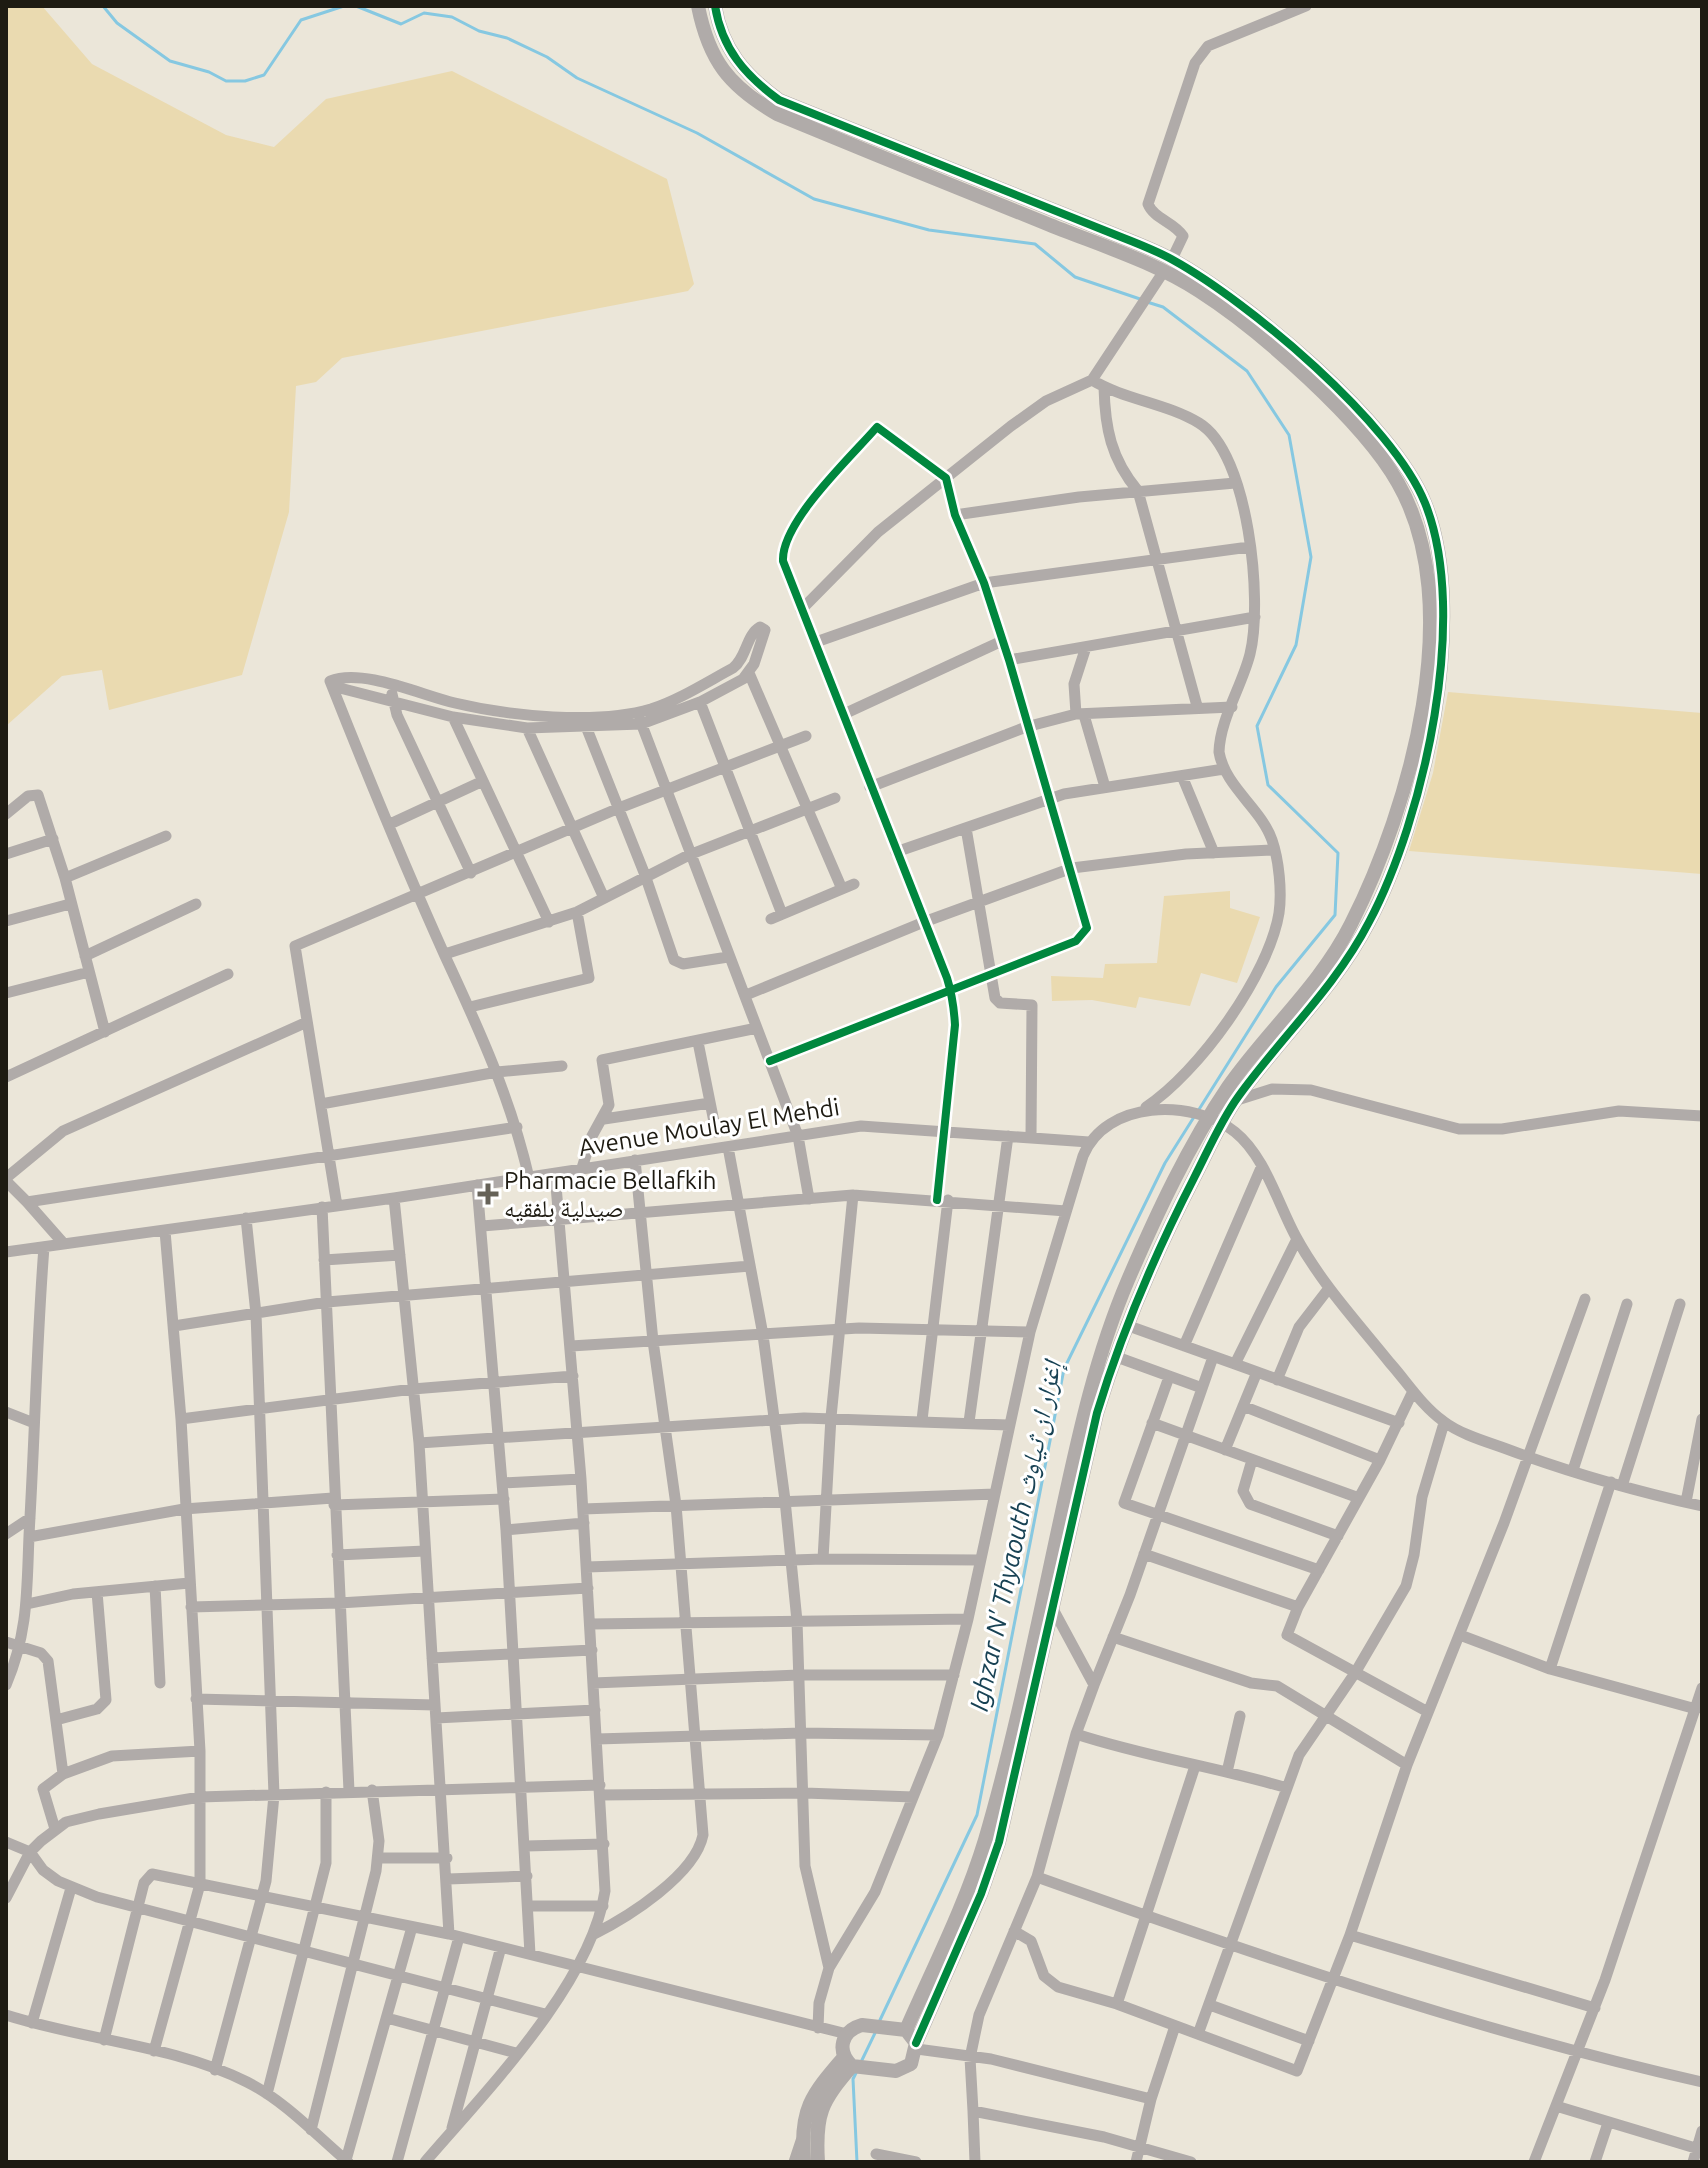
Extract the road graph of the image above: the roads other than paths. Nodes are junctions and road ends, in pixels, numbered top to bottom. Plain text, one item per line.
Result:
1 (698, 6) edge
2 (715, 6) edge
3 (1306, 6) edge
4 (1168, 265) junction
5 (1092, 380) junction
6 (1104, 387) junction
7 (946, 478) junction
8 (1235, 483) junction
9 (1138, 491) junction
10 (955, 515) junction
11 (1249, 547) junction
12 (1157, 561) junction
13 (984, 583) junction
14 (801, 610) junction
15 (1255, 617) junction
16 (1176, 631) junction
17 (1002, 641) junction
18 (816, 642) junction
19 (1086, 647) junction
20 (1009, 660) junction
21 (749, 673) junction
22 (331, 684) junction
23 (391, 686) junction
24 (392, 700) junction
25 (700, 702) junction
26 (1197, 706) junction
27 (1232, 707) junction
28 (844, 714) junction
29 (1080, 715) junction
30 (453, 717) junction
31 (639, 718) junction
32 (584, 722) junction
33 (1026, 727) junction
34 (527, 728) junction
35 (806, 736) dead end
36 (780, 745) junction
37 (724, 766) junction
38 (1416, 766) junction
39 (1224, 769) junction
40 (1182, 776) junction
41 (483, 781) junction
42 (870, 787) junction
43 (1105, 787) junction
44 (667, 790) junction
45 (835, 798) dead end
46 (1050, 798) junction
47 (438, 802) junction
48 (808, 807) junction
49 (619, 808) junction
50 (6, 814) edge
51 (390, 824) junction
52 (575, 828) junction
53 (966, 828) junction
54 (751, 831) junction
55 (166, 836) dead end
56 (53, 839) junction
57 (1274, 850) junction
58 (896, 852) junction
59 (1214, 853) junction
60 (6, 854) edge
61 (518, 854) junction
62 (689, 855) junction
63 (1072, 868) junction
64 (1373, 871) junction
65 (471, 873) junction
66 (645, 875) junction
67 (65, 878) junction
68 (1388, 878) junction
69 (854, 884) dead end
70 (842, 889) junction
71 (419, 894) junction
72 (604, 898) junction
73 (980, 902) junction
74 (70, 904) junction
75 (196, 904) dead end
76 (577, 912) junction
77 (6, 921) edge
78 (549, 922) junction
79 (924, 922) junction
80 (445, 954) junction
81 (85, 956) junction
82 (728, 957) junction
83 (89, 972) junction
84 (993, 973) junction
85 (228, 974) dead end
86 (950, 989) junction
87 (6, 993) edge
88 (746, 995) junction
89 (470, 1007) junction
90 (307, 1022) junction
91 (757, 1028) junction
92 (105, 1032) junction
93 (698, 1042) junction
94 (770, 1061) junction
95 (562, 1066) dead end
96 (497, 1072) junction
97 (6, 1077) edge
98 (1235, 1100) junction
99 (710, 1103) junction
100 (1218, 1103) junction
101 (321, 1104) junction
102 (1136, 1114) junction
103 (1702, 1116) edge
104 (604, 1119) junction
105 (1210, 1120) junction
106 (517, 1127) junction
107 (946, 1131) junction
108 (716, 1132) dead end
109 (798, 1136) junction
110 (1008, 1136) junction
111 (1031, 1137) junction
112 (1089, 1142) junction
113 (728, 1147) junction
114 (330, 1157) junction
115 (635, 1160) junction
116 (582, 1168) junction
117 (1261, 1168) junction
118 (555, 1174) junction
119 (529, 1178) junction
120 (6, 1180) edge
121 (477, 1185) junction
122 (853, 1195) junction
123 (394, 1198) junction
124 (809, 1199) junction
125 (943, 1200) junction
126 (27, 1202) junction
127 (739, 1205) junction
128 (999, 1205) junction
129 (337, 1206) junction
130 (322, 1207) junction
131 (640, 1211) junction
132 (1066, 1211) junction
133 (246, 1218) junction
134 (560, 1219) junction
135 (482, 1226) junction
136 (165, 1231) junction
137 (1297, 1239) junction
138 (64, 1244) junction
139 (44, 1247) junction
140 (6, 1252) edge
141 (400, 1255) junction
142 (324, 1260) junction
143 (750, 1266) junction
144 (648, 1276) junction
145 (567, 1281) junction
146 (487, 1287) junction
147 (1329, 1288) junction
148 (406, 1295) junction
149 (1585, 1299) dead end
150 (327, 1302) junction
151 (1627, 1304) dead end
152 (1680, 1304) dead end
153 (256, 1314) junction
154 (1126, 1325) junction
155 (174, 1326) junction
156 (935, 1328) junction
157 (841, 1329) junction
158 (983, 1330) junction
159 (1030, 1332) junction
160 (763, 1335) junction
161 (653, 1341) junction
162 (571, 1346) junction
163 (1184, 1346) junction
164 (1114, 1356) junction
165 (1213, 1357) junction
166 (1235, 1364) junction
167 (1257, 1372) junction
168 (573, 1376) junction
169 (1169, 1377) junction
170 (1277, 1380) junction
171 (493, 1383) junction
172 (1202, 1388) junction
173 (413, 1389) junction
174 (1413, 1391) junction
175 (329, 1400) junction
176 (1243, 1406) junction
177 (260, 1407) junction
178 (6, 1412) edge
179 (831, 1417) junction
180 (181, 1419) junction
181 (773, 1419) junction
182 (1702, 1419) edge
183 (922, 1420) junction
184 (969, 1422) junction
185 (34, 1423) junction
186 (1152, 1423) junction
187 (1399, 1423) junction
188 (1444, 1423) junction
189 (665, 1425) junction
190 (1008, 1425) junction
191 (577, 1431) junction
192 (1184, 1434) junction
193 (499, 1436) junction
194 (419, 1443) junction
195 (1225, 1450) junction
196 (1528, 1457) junction
197 (1252, 1460) junction
198 (1380, 1460) junction
199 (1573, 1470) junction
200 (581, 1479) junction
201 (502, 1483) junction
202 (1616, 1484) junction
203 (995, 1494) junction
204 (828, 1498) junction
205 (1359, 1498) junction
206 (504, 1499) junction
207 (785, 1500) junction
208 (334, 1501) junction
209 (423, 1502) junction
210 (1686, 1502) junction
211 (265, 1503) junction
212 (676, 1505) junction
213 (1702, 1506) edge
214 (184, 1509) junction
215 (583, 1509) junction
216 (1157, 1513) junction
217 (30, 1518) junction
218 (584, 1523) junction
219 (506, 1530) junction
220 (6, 1534) edge
221 (1338, 1536) junction
222 (29, 1537) junction
223 (425, 1551) junction
224 (1144, 1554) junction
225 (337, 1555) junction
226 (823, 1559) junction
227 (791, 1560) junction
228 (980, 1560) junction
229 (682, 1564) junction
230 (587, 1567) junction
231 (1319, 1570) junction
232 (189, 1583) junction
233 (155, 1586) junction
234 (588, 1588) junction
235 (510, 1591) junction
236 (97, 1592) junction
237 (428, 1595) junction
238 (339, 1603) junction
239 (27, 1604) junction
240 (266, 1606) junction
241 (191, 1607) junction
242 (1298, 1607) junction
243 (1053, 1609) junction
244 (968, 1619) junction
245 (686, 1621) junction
246 (797, 1621) junction
247 (591, 1624) junction
248 (1460, 1635) junction
249 (1113, 1637) junction
250 (6, 1642) edge
251 (22, 1649) junction
252 (592, 1650) junction
253 (514, 1654) junction
254 (432, 1658) junction
255 (1550, 1669) junction
256 (1355, 1673) junction
257 (799, 1675) junction
258 (954, 1675) junction
259 (693, 1678) junction
260 (160, 1683) dead end
261 (593, 1683) junction
262 (6, 1685) edge
263 (1094, 1685) junction
264 (1702, 1688) edge
265 (196, 1699) junction
266 (269, 1701) junction
267 (345, 1704) junction
268 (1696, 1709) junction
269 (595, 1710) junction
270 (436, 1711) junction
271 (1428, 1712) junction
272 (518, 1715) junction
273 (1240, 1716) dead end
274 (1324, 1716) junction
275 (56, 1720) junction
276 (801, 1733) junction
277 (1076, 1734) junction
278 (698, 1735) junction
279 (938, 1735) junction
280 (597, 1739) junction
281 (200, 1751) junction
282 (1407, 1765) junction
283 (1195, 1766) junction
284 (1227, 1772) junction
285 (63, 1774) junction
286 (520, 1787) junction
287 (1287, 1788) junction
288 (443, 1789) junction
289 (372, 1790) junction
290 (600, 1790) junction
291 (349, 1791) junction
292 (326, 1792) junction
293 (702, 1792) junction
294 (805, 1793) junction
295 (274, 1795) junction
296 (200, 1797) junction
297 (913, 1797) junction
298 (55, 1829) junction
299 (6, 1842) edge
300 (604, 1844) junction
301 (526, 1846) junction
302 (30, 1852) junction
303 (379, 1858) junction
304 (447, 1858) junction
305 (527, 1876) junction
306 (1037, 1877) junction
307 (448, 1879) junction
308 (200, 1884) junction
309 (71, 1888) junction
310 (262, 1897) junction
311 (6, 1898) edge
312 (529, 1906) junction
313 (603, 1906) junction
314 (138, 1908) junction
315 (316, 1908) junction
316 (1145, 1915) junction
317 (367, 1918) junction
318 (191, 1922) junction
319 (412, 1927) junction
320 (1014, 1931) junction
321 (594, 1934) junction
322 (1350, 1935) junction
323 (454, 1936) junction
324 (251, 1939) junction
325 (1232, 1945) junction
326 (501, 1947) junction
327 (305, 1952) junction
328 (530, 1954) junction
329 (355, 1965) junction
330 (579, 1966) junction
331 (829, 1968) junction
332 (399, 1975) junction
333 (1333, 1980) junction
334 (446, 1987) junction
335 (487, 1998) junction
336 (1117, 2004) junction
337 (1210, 2005) junction
338 (1595, 2008) junction
339 (545, 2014) junction
340 (6, 2015) edge
341 (387, 2018) junction
342 (32, 2023) junction
343 (1175, 2026) junction
344 (818, 2028) junction
345 (434, 2030) junction
346 (906, 2030) junction
347 (847, 2034) junction
348 (1198, 2034) junction
349 (104, 2040) junction
350 (475, 2041) junction
351 (1309, 2041) junction
352 (916, 2046) junction
353 (154, 2051) junction
354 (516, 2053) junction
355 (1577, 2054) junction
356 (970, 2058) junction
357 (848, 2062) junction
358 (215, 2070) junction
359 (1702, 2082) edge
360 (267, 2094) junction
361 (1151, 2099) junction
362 (1556, 2106) junction
363 (973, 2111) junction
364 (1608, 2123) junction
365 (311, 2130) junction
366 (1702, 2131) edge
367 (451, 2132) junction
368 (802, 2140) junction
369 (1140, 2145) junction
370 (1700, 2150) edge
371 (876, 2154) dead end
372 (347, 2161) edge
373 (397, 2162) edge
374 (425, 2162) edge
375 (794, 2162) edge
376 (804, 2162) edge
377 (818, 2162) edge
378 (916, 2162) edge
379 (975, 2162) edge
380 (1136, 2162) edge
381 (1191, 2162) edge
382 (1534, 2162) edge
383 (1595, 2162) edge
384 (1693, 2162) edge

1 - 4 street
2 - 4 street
3 - 4 street
4 - 5 street
4 - 38 street
5 - 6 street
5 - 7 street
6 - 8 street
6 - 9 street
7 - 10 street
7 - 14 street
7 - 14 street
8 - 9 street
8 - 11 street
9 - 10 street
9 - 12 street
10 - 13 street
11 - 12 street
11 - 15 street
12 - 13 street
12 - 16 street
13 - 17 street
13 - 18 street
14 - 18 street
15 - 16 street
15 - 27 street
16 - 19 street
16 - 26 street
17 - 20 street
17 - 28 street
18 - 28 street
19 - 20 street
19 - 29 street
20 - 33 street
21 - 25 street
21 - 31 street
21 - 36 street
22 - 23 street
22 - 24 street
22 - 51 street
23 - 24 street
23 - 32 street
24 - 30 street
24 - 47 street
25 - 31 street
25 - 37 street
26 - 27 street
26 - 29 street
27 - 39 street
28 - 42 street
29 - 33 street
29 - 43 street
30 - 34 street
30 - 41 street
31 - 32 street
31 - 44 street
32 - 34 street
32 - 49 street
33 - 42 street
33 - 46 street
34 - 52 street
35 - 36 street
36 - 37 street
36 - 48 street
37 - 44 street
37 - 54 street
38 - 64 street
38 - 68 street
39 - 40 street
39 - 57 street
40 - 43 street
40 - 59 street
41 - 47 street
41 - 61 street
42 - 58 street
43 - 46 street
44 - 49 street
44 - 62 street
45 - 48 street
46 - 53 street
46 - 63 street
47 - 51 street
47 - 65 street
48 - 54 street
48 - 70 street
49 - 52 street
49 - 66 street
50 - 56 street
51 - 71 street
52 - 61 street
52 - 72 street
53 - 58 street
53 - 73 street
54 - 62 street
54 - 70 street
55 - 67 street
56 - 60 street
56 - 67 street
57 - 59 street
57 - 102 street
58 - 79 street
59 - 63 street
61 - 65 street
61 - 78 street
62 - 66 street
62 - 82 street
63 - 73 street
63 - 84 street
64 - 68 street
64 - 100 street
65 - 71 street
66 - 72 street
66 - 82 street
67 - 74 street
68 - 98 street
69 - 70 street
71 - 80 street
71 - 90 street
72 - 76 street
73 - 79 street
73 - 84 street
74 - 77 street
74 - 81 street
75 - 81 street
76 - 78 street
76 - 89 street
78 - 80 street
79 - 86 street
79 - 88 street
80 - 89 street
81 - 83 street
82 - 88 street
83 - 87 street
83 - 92 street
84 - 86 street
84 - 111 street
85 - 92 street
86 - 94 street
86 - 107 street
88 - 91 street
89 - 96 street
90 - 101 street
90 - 120 street
91 - 93 street
91 - 94 street
92 - 97 street
93 - 99 street
93 - 104 street
94 - 109 street
95 - 96 street
96 - 101 street
96 - 106 street
98 - 100 street
98 - 103 street
98 - 105 street
99 - 104 street
99 - 108 street
100 - 105 street
101 - 114 street
102 - 105 street
102 - 112 street
104 - 116 street
105 - 117 street
105 - 154 street
105 - 346 street
106 - 114 street
106 - 119 street
107 - 109 street, Avenue Moulay El Mehdi
107 - 110 street, Avenue Moulay El Mehdi
107 - 125 street
109 - 113 street, Avenue Moulay El Mehdi
109 - 124 street
110 - 111 street, Avenue Moulay El Mehdi
110 - 128 street
111 - 112 street, Avenue Moulay El Mehdi
112 - 132 street
113 - 115 street, Avenue Moulay El Mehdi
113 - 127 street
114 - 126 street
114 - 129 street
115 - 116 street, Avenue Moulay El Mehdi
115 - 131 street
116 - 118 street, Avenue Moulay El Mehdi
117 - 137 street
117 - 163 street
118 - 119 street, Avenue Moulay El Mehdi
118 - 134 street
119 - 121 street, Avenue Moulay El Mehdi
120 - 126 street
121 - 123 street, Avenue Moulay El Mehdi
121 - 135 street
122 - 124 street
122 - 125 street
122 - 157 street
123 - 129 street, Avenue Moulay El Mehdi
123 - 141 street
124 - 127 street
125 - 128 street
125 - 156 street
126 - 138 street
127 - 131 street
127 - 143 street
128 - 132 street
128 - 158 street
129 - 130 street, Avenue Moulay El Mehdi
130 - 133 street, Avenue Moulay El Mehdi
130 - 142 street
131 - 134 street
131 - 144 street
132 - 159 street
133 - 136 street, Avenue Moulay El Mehdi
133 - 153 street
134 - 135 street
134 - 145 street
135 - 146 street
136 - 138 street, Avenue Moulay El Mehdi
136 - 155 street
137 - 147 street
137 - 166 street
138 - 139 street, Avenue Moulay El Mehdi
139 - 140 street, Avenue Moulay El Mehdi
139 - 185 street
141 - 142 street
141 - 148 street
142 - 150 street
143 - 144 street
143 - 160 street
144 - 145 street
144 - 161 street
145 - 146 street
145 - 162 street
146 - 148 street
146 - 171 street
147 - 170 street
147 - 174 street
148 - 150 street
148 - 173 street
149 - 196 street
150 - 153 street
150 - 175 street
151 - 199 street
152 - 202 street
153 - 155 street
153 - 177 street
154 - 163 street
154 - 164 street
155 - 180 street
156 - 157 street
156 - 158 street
156 - 183 street
157 - 160 street
157 - 179 street
158 - 159 street
158 - 184 street
159 - 190 street
160 - 161 street
160 - 181 street
161 - 162 street
161 - 189 street
162 - 168 street
163 - 165 street
164 - 169 street
164 - 243 street
165 - 166 street
165 - 172 street
166 - 167 street
167 - 170 street
167 - 176 street
168 - 171 street
168 - 191 street
169 - 172 street
169 - 186 street
170 - 187 street
171 - 173 street
171 - 193 street
172 - 192 street
173 - 175 street
173 - 194 street
174 - 187 street
174 - 188 street
175 - 177 street
175 - 208 street
176 - 195 street
176 - 198 street
177 - 180 street
177 - 211 street
178 - 185 street
179 - 181 street
179 - 183 street
179 - 204 street
180 - 214 street
181 - 189 street
181 - 207 street
182 - 210 street
183 - 184 street
184 - 190 street
185 - 217 street
186 - 192 street
186 - 216 street
187 - 198 street
188 - 196 street
188 - 256 street
189 - 191 street
189 - 212 street
190 - 203 street
191 - 193 street
191 - 200 street
192 - 195 street
192 - 216 street
193 - 194 street
193 - 201 street
194 - 209 street
195 - 197 street
196 - 199 street
196 - 248 street
197 - 205 street
197 - 221 street
198 - 205 street
199 - 202 street
200 - 201 street
200 - 215 street
201 - 206 street
202 - 210 street
202 - 255 street
203 - 204 street
203 - 228 street
204 - 207 street
204 - 226 street
205 - 221 street
206 - 209 street
206 - 219 street
207 - 212 street
207 - 227 street
208 - 209 street
208 - 211 street
208 - 225 street
209 - 223 street
210 - 213 street
211 - 214 street
211 - 240 street
212 - 215 street
212 - 229 street
214 - 222 street
214 - 232 street
215 - 218 street
216 - 224 street
216 - 231 street
217 - 220 street
217 - 222 street
218 - 219 street
218 - 230 street
219 - 235 street
221 - 231 street
222 - 239 street
223 - 225 street
223 - 237 street
224 - 242 street
224 - 249 street
225 - 238 street
226 - 227 street
226 - 228 street
227 - 229 street
227 - 246 street
228 - 244 street
229 - 230 street
229 - 245 street
230 - 234 street
231 - 242 street
232 - 233 street
232 - 241 street
233 - 236 street
233 - 260 street
234 - 235 street
234 - 247 street
235 - 237 street
235 - 253 street
236 - 239 street
236 - 275 street
237 - 238 street
237 - 254 street
238 - 240 street
238 - 267 street
239 - 251 street
240 - 241 street
240 - 266 street
241 - 265 street
242 - 256 street
243 - 263 street
243 - 352 street
244 - 246 street
244 - 258 street
245 - 246 street
245 - 247 street
245 - 259 street
246 - 257 street
247 - 252 street
248 - 255 street
248 - 271 street
249 - 263 street
249 - 274 street
250 - 251 street
251 - 262 street
251 - 275 street
252 - 253 street
252 - 261 street
253 - 254 street
253 - 272 street
254 - 270 street
255 - 268 street
256 - 271 street
256 - 274 street
257 - 258 street
257 - 259 street
257 - 276 street
258 - 279 street
259 - 261 street
259 - 278 street
261 - 269 street
263 - 277 street
264 - 268 street
265 - 266 street
265 - 281 street
266 - 267 street
266 - 295 street
267 - 270 street
267 - 291 street
268 - 338 street
269 - 272 street
269 - 280 street
270 - 272 street
270 - 288 street
271 - 282 street
272 - 286 street
273 - 284 street
274 - 282 street
274 - 287 street
275 - 285 street
276 - 278 street
276 - 279 street
276 - 294 street
277 - 283 street
277 - 306 street
278 - 280 street
278 - 293 street
279 - 297 street
280 - 290 street
281 - 285 street
281 - 296 street
282 - 322 street
283 - 284 street
283 - 316 street
284 - 287 street
285 - 298 street
286 - 288 street
286 - 290 street
286 - 301 street
287 - 325 street
288 - 289 street
288 - 304 street
289 - 291 street
289 - 303 street
290 - 293 street
290 - 300 street
291 - 292 street
292 - 295 street
292 - 315 street
293 - 294 street
293 - 321 street
294 - 297 street
294 - 331 street
295 - 296 street
295 - 310 street
296 - 298 street
296 - 308 street
297 - 331 street
298 - 302 street
299 - 302 street
300 - 301 street
300 - 313 street
301 - 305 street
302 - 309 street
302 - 311 street
303 - 304 street
303 - 317 street
304 - 307 street
305 - 307 street
305 - 312 street
306 - 316 street
306 - 320 street
307 - 323 street
308 - 310 street
308 - 314 street
308 - 318 street
309 - 314 street
309 - 342 street
310 - 315 street
310 - 324 street
312 - 313 street
312 - 328 street
313 - 321 street
314 - 318 street
314 - 349 street
315 - 317 street
315 - 327 street
316 - 325 street
316 - 336 street
317 - 319 street
317 - 329 street
318 - 324 street
318 - 353 street
319 - 323 street
319 - 332 street
320 - 336 street
320 - 356 street
321 - 330 street
322 - 333 street
322 - 338 street
323 - 326 street
323 - 334 street
324 - 327 street
324 - 358 street
325 - 333 street
325 - 337 street
326 - 328 street
326 - 335 street
327 - 329 street
327 - 360 street
328 - 330 street
329 - 332 street
329 - 365 street
330 - 339 street
330 - 344 street
331 - 344 street
332 - 334 street
332 - 341 street
333 - 351 street
333 - 355 street
334 - 335 street
334 - 345 street
335 - 339 street
335 - 350 street
336 - 343 street
337 - 348 street
337 - 351 street
338 - 355 street
339 - 354 street
340 - 342 street
341 - 345 street
341 - 372 street
342 - 349 street
343 - 348 street
343 - 361 street
344 - 347 street
345 - 350 street
345 - 373 street
346 - 347 street
346 - 352 street
347 - 357 street
348 - 351 street
349 - 353 street
350 - 354 street
350 - 367 street
352 - 356 street
352 - 357 street
353 - 358 street
354 - 367 street
355 - 359 street
355 - 362 street
356 - 361 street
356 - 363 street
357 - 368 street
357 - 377 street
358 - 360 street
360 - 365 street
361 - 369 street
362 - 364 street
362 - 382 street
363 - 369 street
363 - 379 street
364 - 370 street
364 - 383 street
365 - 372 street
366 - 370 street
367 - 374 street
368 - 375 street
368 - 376 street
369 - 380 street
369 - 381 street
370 - 384 street
371 - 378 street

